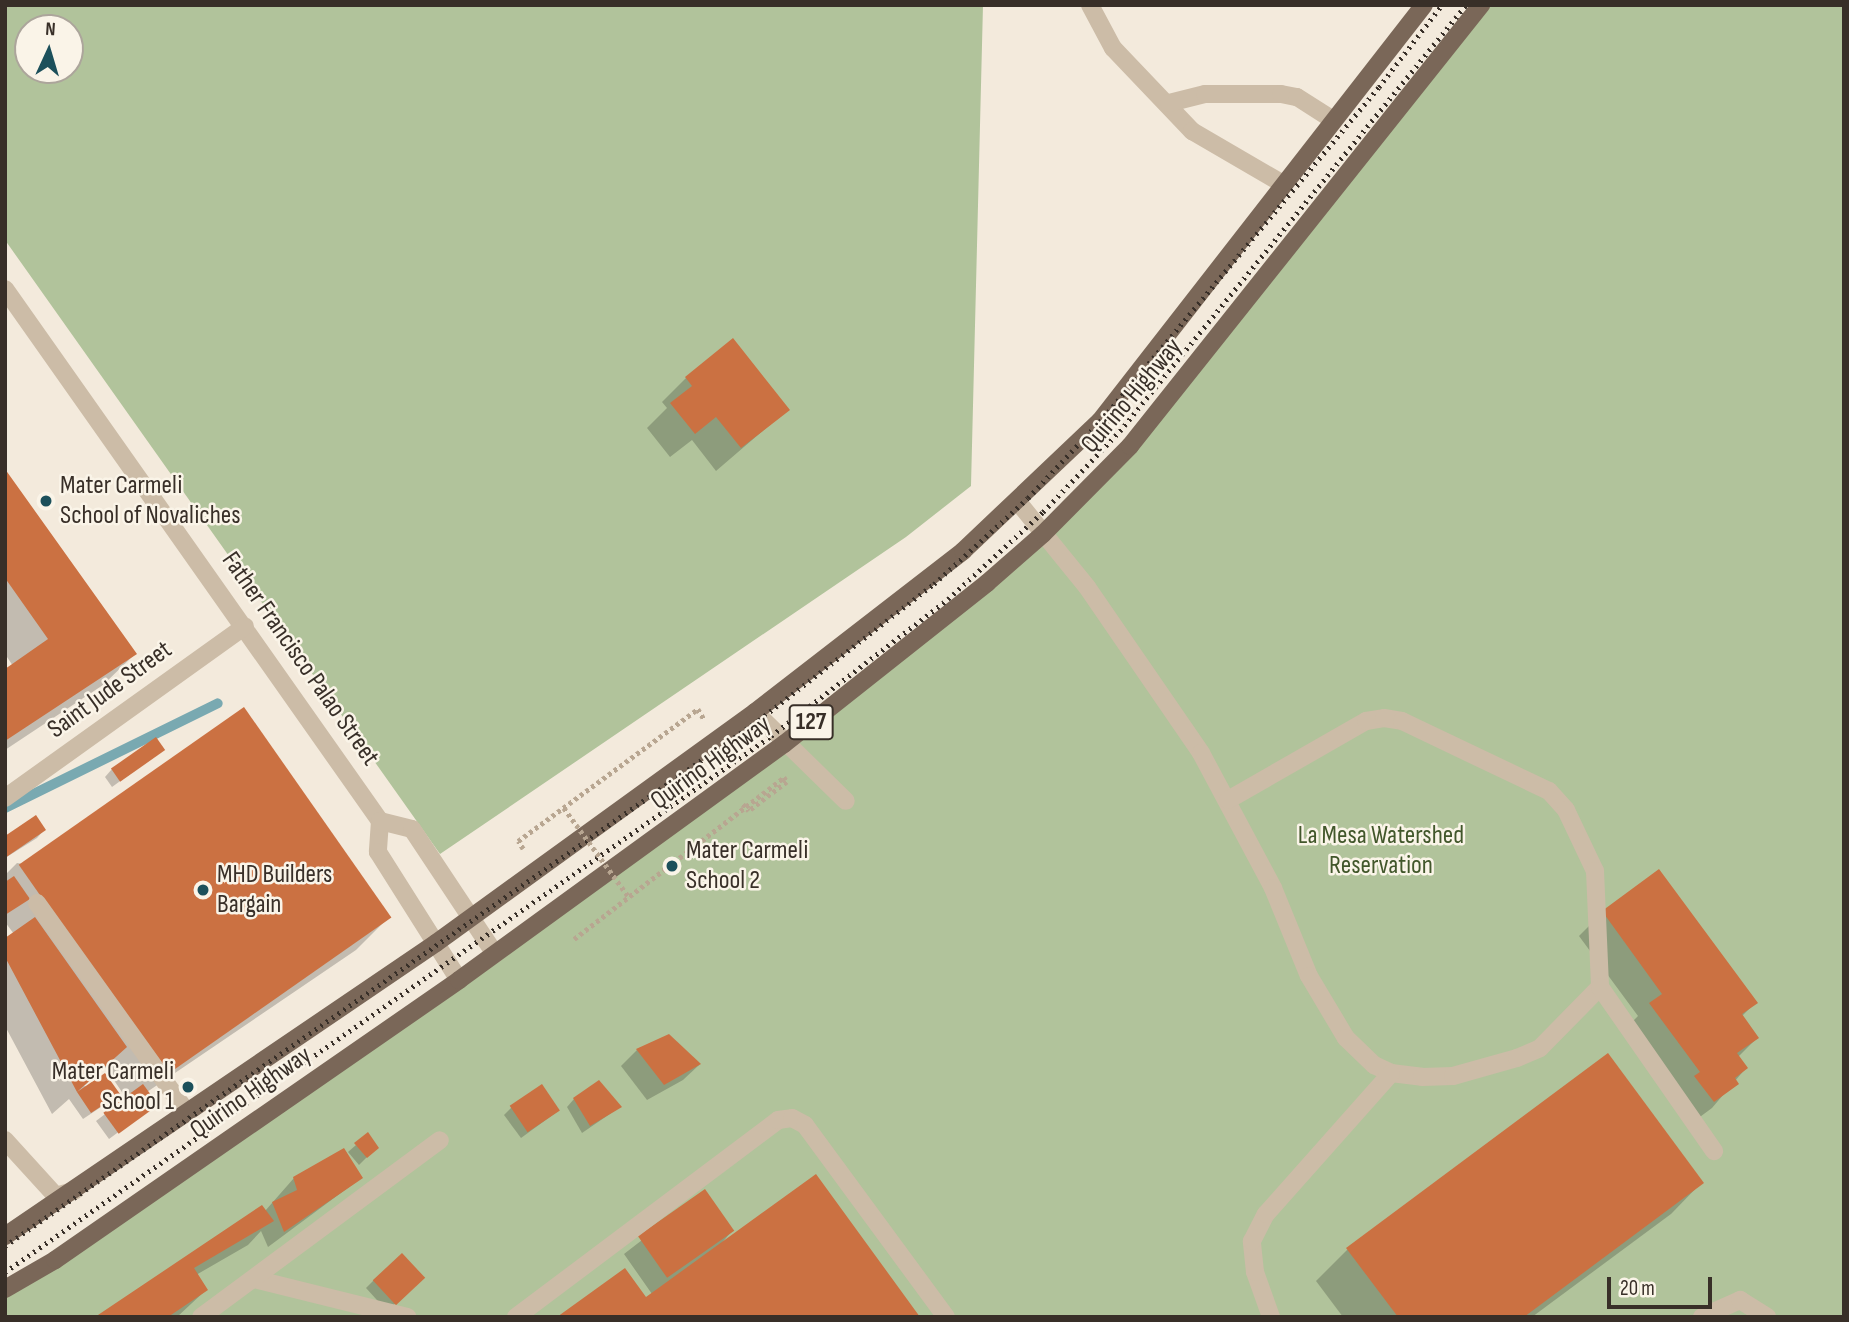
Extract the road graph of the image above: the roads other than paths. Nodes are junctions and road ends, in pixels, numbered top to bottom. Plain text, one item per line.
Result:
1 (1090, 5) edge
2 (1424, 5) edge
3 (1481, 5) edge
4 (1169, 103) junction
5 (1333, 120) junction
6 (1283, 184) junction
7 (5, 289) edge
8 (1018, 502) junction
9 (1043, 534) junction
10 (245, 626) junction
11 (755, 712) junction
12 (784, 744) junction
13 (5, 798) edge
14 (1228, 800) junction
15 (846, 801) dead end
16 (380, 821) junction
17 (37, 903) dead end
18 (471, 917) junction
19 (436, 943) junction
20 (495, 954) junction
21 (459, 980) junction
22 (1600, 987) junction
23 (1391, 1073) junction
24 (188, 1114) junction
25 (5, 1140) edge
26 (440, 1140) dead end
27 (1714, 1151) dead end
28 (78, 1189) junction
29 (5, 1237) edge
30 (254, 1279) junction
31 (5, 1289) edge
32 (357, 1312) edge
33 (201, 1317) edge
34 (407, 1317) edge
35 (516, 1317) edge
36 (946, 1317) edge
37 (1272, 1317) edge
38 (1702, 1317) edge
39 (1767, 1317) edge

1 - 4 street
2 - 5 main road, Quirino Highway / 127
3 - 9 main road, Quirino Highway / 127
4 - 5 street
4 - 6 street
5 - 6 main road, Quirino Highway / 127
6 - 8 main road, Quirino Highway / 127
7 - 10 street, Father Francisco Palao Street
8 - 9 street
8 - 11 main road, Quirino Highway / 127
9 - 12 main road, Quirino Highway / 127
9 - 14 street
10 - 13 street, Saint Jude Street
10 - 16 street, Father Francisco Palao Street
11 - 12 street
11 - 18 main road, Quirino Highway / 127
12 - 15 street
12 - 20 main road, Quirino Highway / 127
14 - 22 street
14 - 23 street
16 - 18 street
16 - 19 street
17 - 24 street
18 - 19 main road, Quirino Highway / 127
18 - 20 street
19 - 21 street
19 - 24 main road, Quirino Highway / 127
20 - 21 main road, Quirino Highway / 127
21 - 31 main road, Quirino Highway / 127
22 - 23 street
22 - 27 street
23 - 37 street
24 - 28 main road, Quirino Highway / 127
25 - 28 street
26 - 30 street
28 - 29 main road, Quirino Highway / 127
30 - 32 street
30 - 33 street
32 - 34 street
35 - 36 street
38 - 39 street

